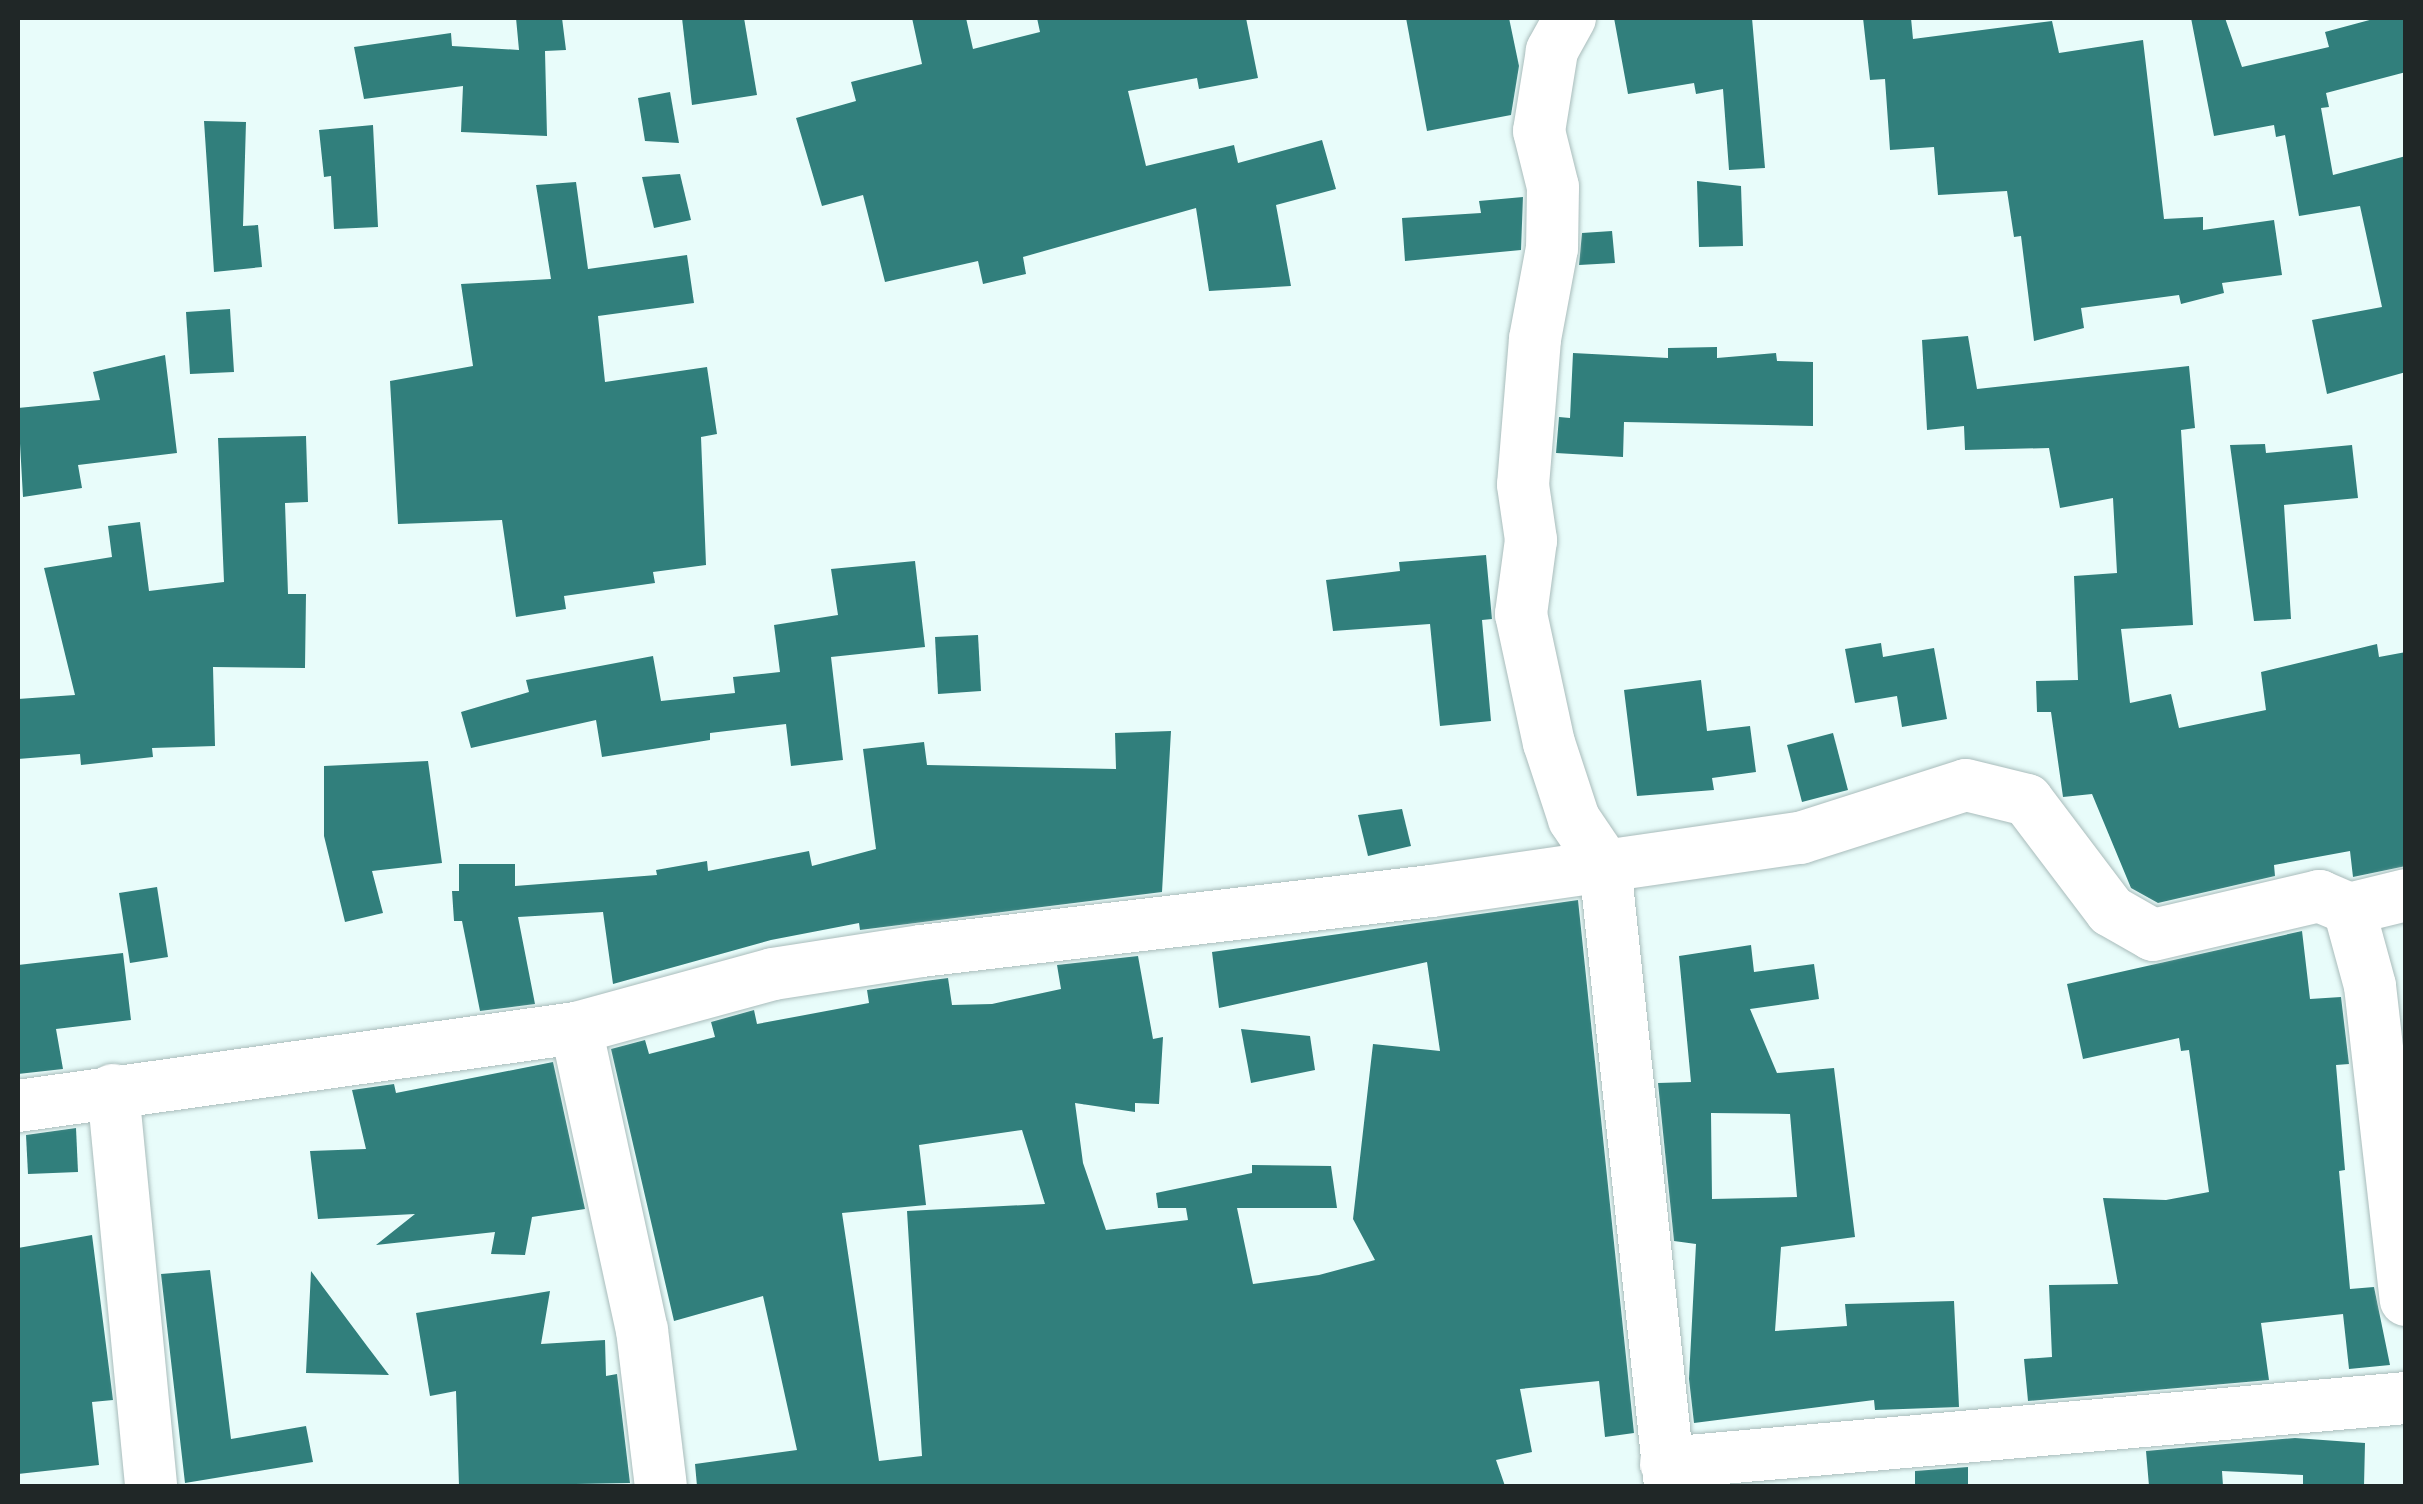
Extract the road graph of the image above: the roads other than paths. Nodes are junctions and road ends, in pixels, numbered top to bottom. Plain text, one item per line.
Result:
1 (1570, 18) edge
2 (1605, 864) junction
3 (2406, 895) edge
4 (2350, 909) junction
5 (576, 1028) junction
6 (113, 1090) junction
7 (18, 1106) edge
8 (2406, 1300) edge
9 (2406, 1398) edge
10 (1668, 1475) edge
11 (151, 1486) edge
12 (661, 1486) edge

1 - 2 street
2 - 4 street
2 - 5 street
2 - 10 street
3 - 4 street
4 - 8 street
5 - 6 street
5 - 12 street
6 - 7 street
6 - 11 street
9 - 10 street

